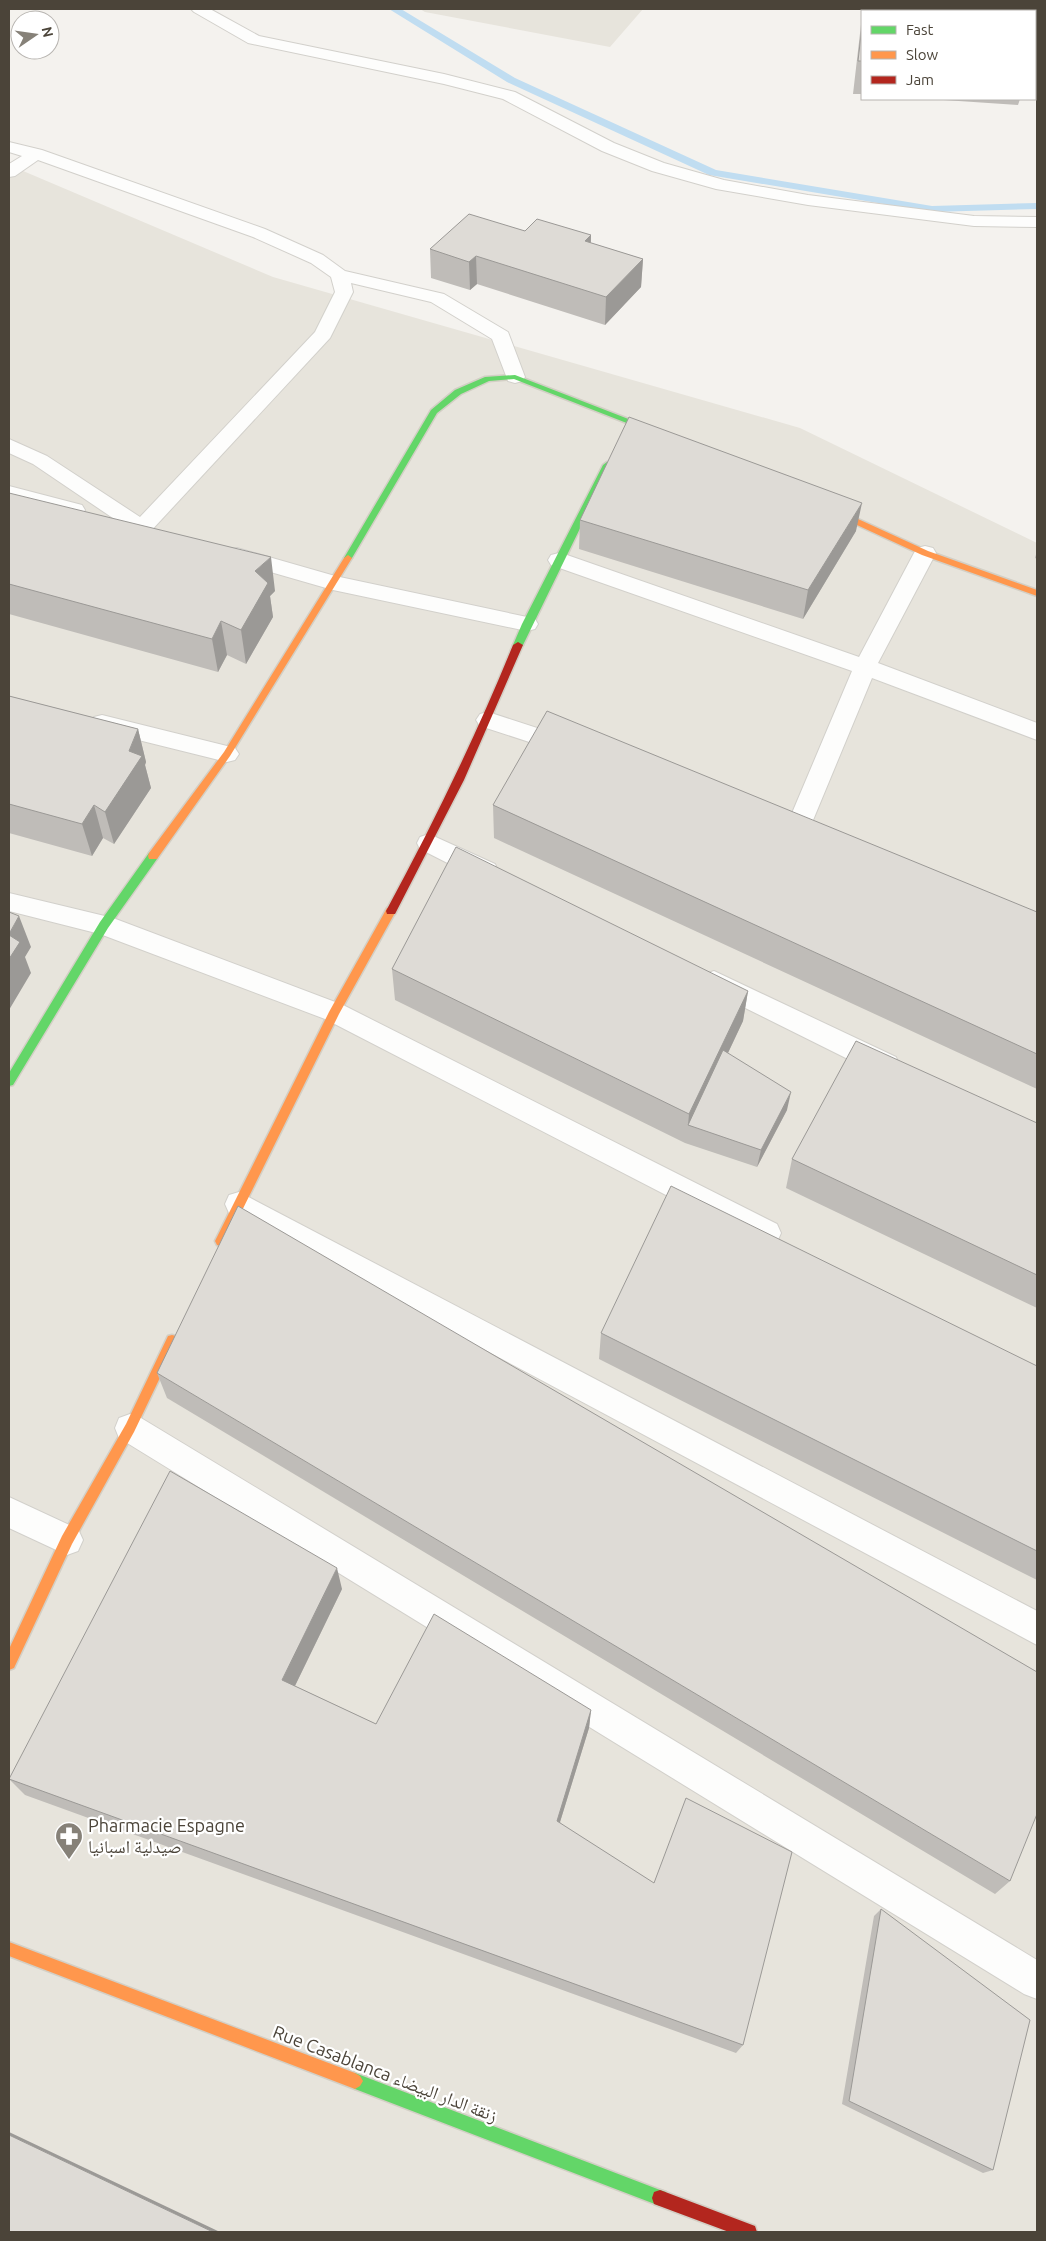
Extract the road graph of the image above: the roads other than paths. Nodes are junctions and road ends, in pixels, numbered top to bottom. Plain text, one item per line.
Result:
1 (199, 9) edge
2 (9, 147) edge
3 (36, 154) junction
4 (9, 172) edge
5 (1037, 222) edge
6 (339, 275) junction
7 (515, 377) junction
8 (675, 440) edge
9 (9, 445) edge
10 (613, 455) edge
11 (9, 492) edge
12 (809, 500) edge
13 (152, 531) junction
14 (219, 550) edge
15 (925, 552) junction
16 (559, 560) junction
17 (333, 583) junction
18 (1037, 593) edge
19 (527, 624) junction
20 (865, 667) junction
21 (85, 718) edge
22 (488, 720) junction
23 (1037, 732) edge
24 (227, 754) junction
25 (592, 755) edge
26 (798, 825) edge
27 (429, 843) junction
28 (510, 882) edge
29 (9, 902) edge
30 (104, 925) junction
31 (688, 969) edge
32 (334, 1012) junction
33 (903, 1073) edge
34 (9, 1082) edge
35 (239, 1204) junction
36 (788, 1244) edge
37 (217, 1248) edge
38 (178, 1329) edge
39 (130, 1428) junction
40 (9, 1512) edge
41 (67, 1540) junction
42 (1037, 1629) edge
43 (9, 1663) edge
44 (9, 1949) edge
45 (1037, 1981) edge
46 (736, 2230) edge

1 - 5 street
2 - 3 street
3 - 4 street
3 - 6 street
6 - 7 street
6 - 13 street
7 - 8 street
7 - 17 street
9 - 13 street
10 - 16 street
11 - 13 street
12 - 15 street
14 - 17 street
15 - 18 street
15 - 20 street
16 - 19 street
16 - 20 street
17 - 19 street
17 - 24 street
19 - 22 street
20 - 23 street
20 - 26 street
21 - 24 street
22 - 25 street
22 - 27 street
24 - 30 street
27 - 28 street
27 - 32 street
29 - 30 street
30 - 32 street
30 - 34 street
31 - 33 street
32 - 35 street
32 - 36 street
35 - 37 street
35 - 42 street
38 - 39 street
39 - 41 street
39 - 45 street
40 - 41 street
41 - 43 street
44 - 46 street, Rue Casablanca زنقة الدار البيضاء

